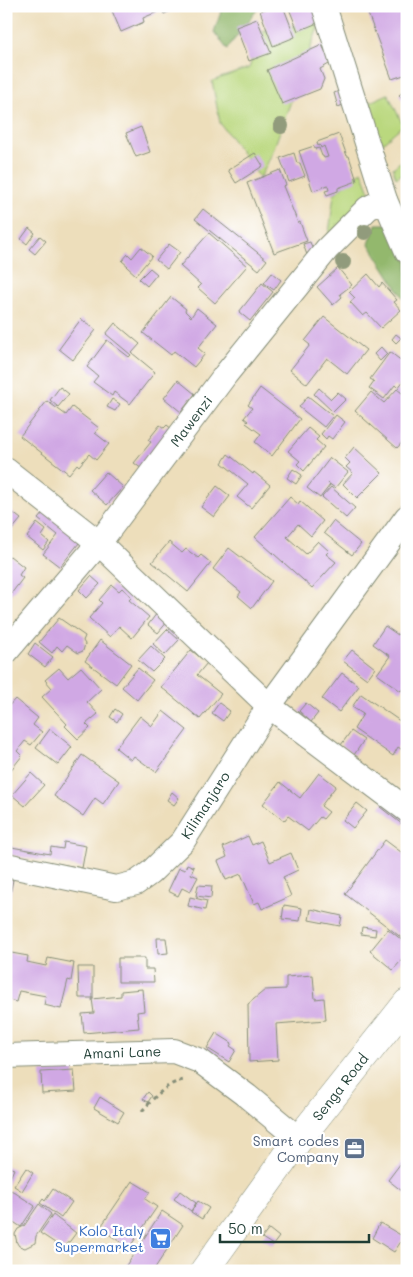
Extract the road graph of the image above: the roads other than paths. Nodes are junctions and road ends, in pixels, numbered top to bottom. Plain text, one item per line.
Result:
1 (324, 6) edge
2 (385, 200) junction
3 (407, 251) edge
4 (6, 470) edge
5 (407, 517) edge
6 (99, 543) junction
7 (6, 652) edge
8 (269, 706) junction
9 (407, 810) edge
10 (6, 865) edge
11 (407, 1003) edge
12 (6, 1056) edge
13 (299, 1139) junction
14 (204, 1271) edge

1 - 2 street
2 - 3 street
2 - 6 street, Mawenzi
4 - 6 street
5 - 8 street, Kilimanjaro
6 - 7 street, Mawenzi
6 - 8 street
8 - 9 street
8 - 10 street, Kilimanjaro
11 - 13 street, Senga Road
12 - 13 street, Amani Lane
13 - 14 street, Senga Road

